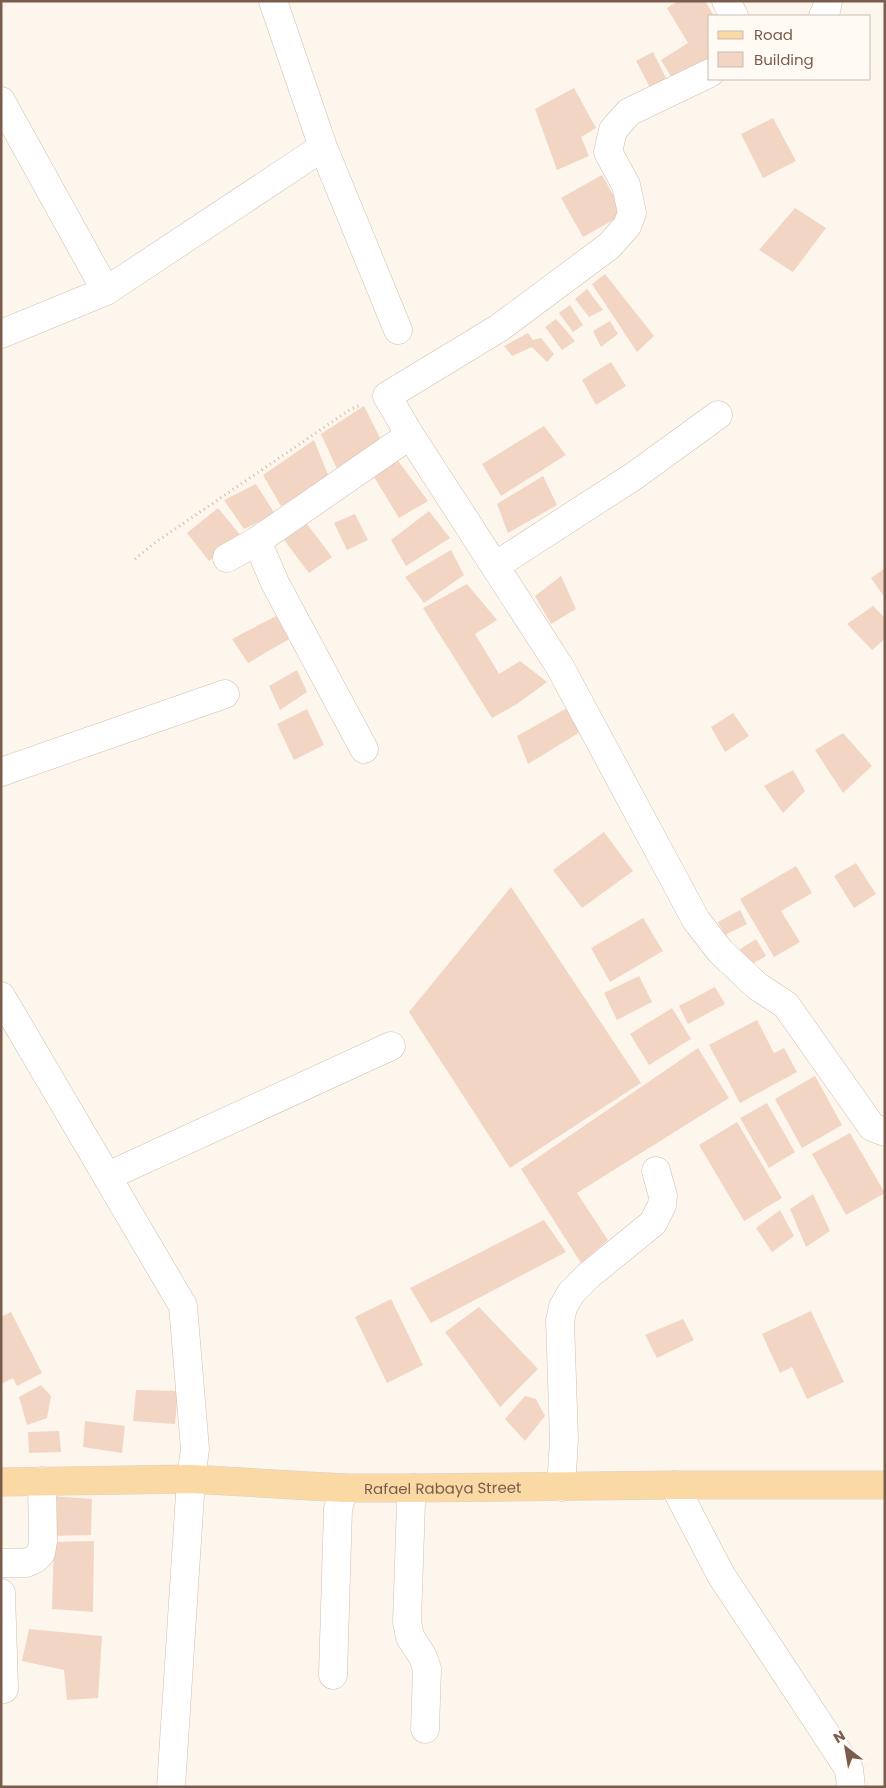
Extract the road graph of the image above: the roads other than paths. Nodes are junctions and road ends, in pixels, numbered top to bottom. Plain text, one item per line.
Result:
1 (273, 1) edge
2 (726, 1) edge
3 (828, 1) edge
4 (733, 15) edge
5 (824, 15) edge
6 (708, 74) edge
7 (1, 101) edge
8 (323, 147) junction
9 (106, 291) junction
10 (398, 330) dead end
11 (1, 334) edge
12 (718, 415) dead end
13 (410, 435) junction
14 (257, 541) junction
15 (226, 558) dead end
16 (495, 566) junction
17 (225, 694) dead end
18 (364, 749) dead end
19 (1, 772) edge
20 (1, 996) edge
21 (391, 1046) dead end
22 (885, 1132) edge
23 (656, 1170) dead end
24 (108, 1176) junction
25 (191, 1479) junction
26 (1, 1482) edge
27 (42, 1482) junction
28 (674, 1485) junction
29 (885, 1485) edge
30 (561, 1487) junction
31 (344, 1488) junction
32 (414, 1488) junction
33 (1, 1563) edge
34 (1, 1593) edge
35 (333, 1675) dead end
36 (4, 1689) dead end
37 (425, 1729) dead end
38 (171, 1787) edge
39 (851, 1787) edge

1 - 8 street
2 - 4 street
3 - 5 street
6 - 13 street
7 - 9 street
8 - 9 street
8 - 10 street
9 - 11 street
12 - 16 street
13 - 14 street
13 - 16 street
14 - 15 street
14 - 18 street
16 - 22 street
17 - 19 street
20 - 24 street
21 - 24 street
23 - 30 street
24 - 25 street
25 - 27 main road, Rafael Rabaya Street
25 - 31 main road, Rafael Rabaya Street
25 - 38 street
26 - 27 main road, Rafael Rabaya Street
27 - 33 street
28 - 29 main road, Rafael Rabaya Street
28 - 30 main road, Rafael Rabaya Street
28 - 39 street
30 - 32 main road, Rafael Rabaya Street
31 - 32 main road, Rafael Rabaya Street
31 - 35 street
32 - 37 street
34 - 36 street

